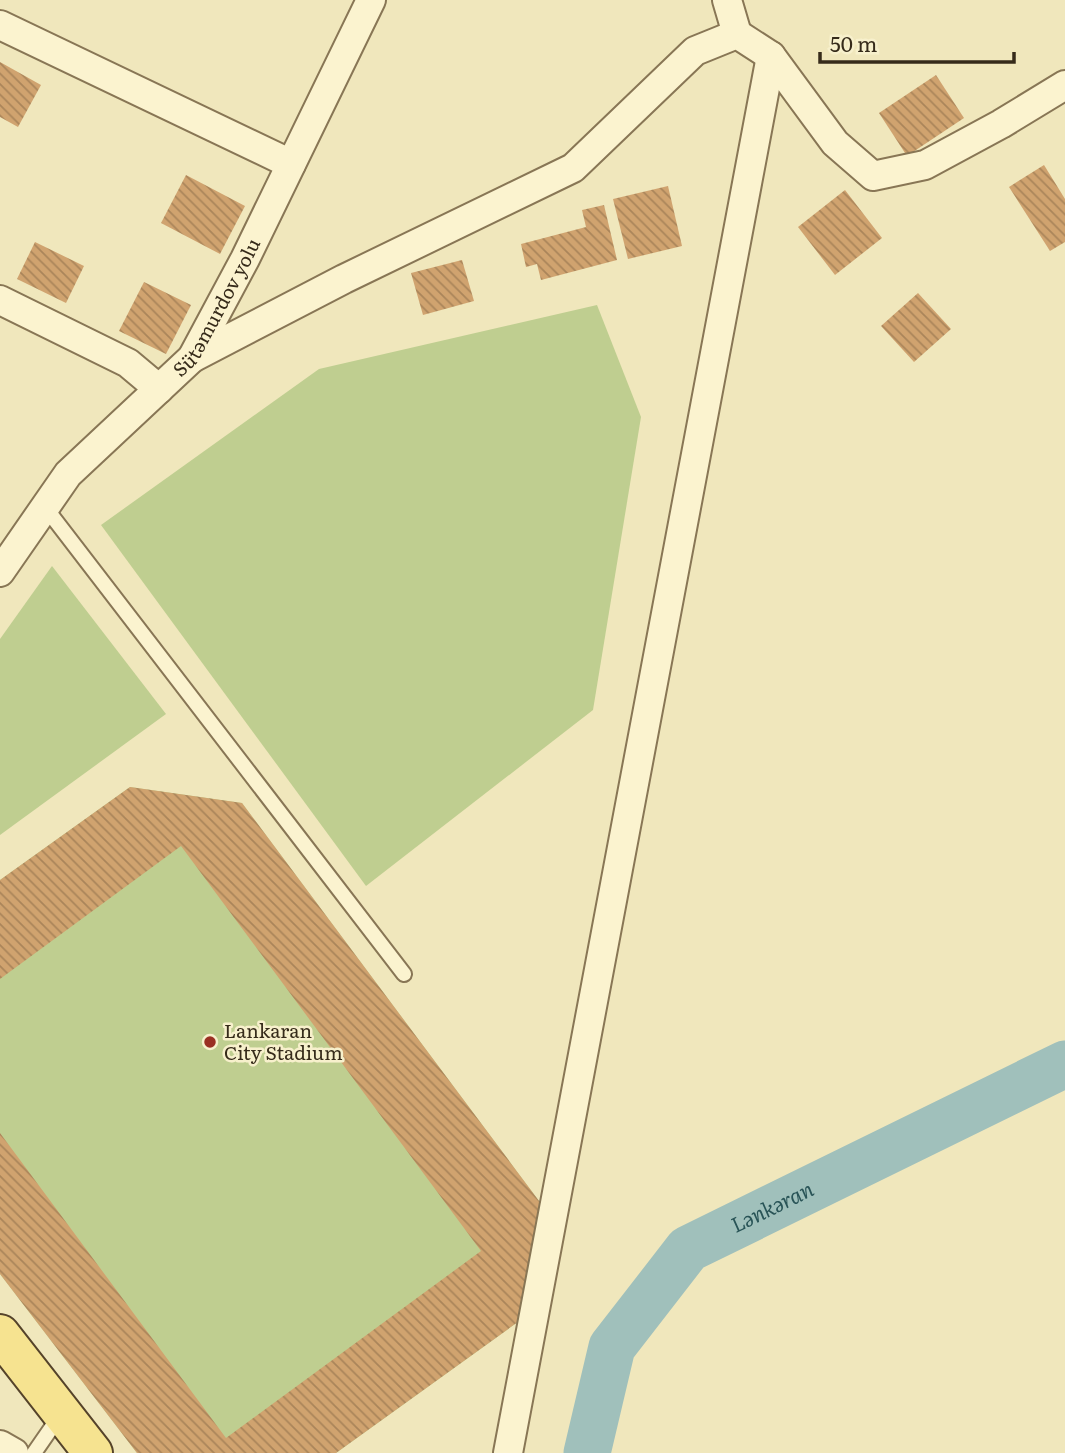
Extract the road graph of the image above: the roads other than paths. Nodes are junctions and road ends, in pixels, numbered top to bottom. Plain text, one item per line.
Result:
1 (371, 0) edge
2 (727, 0) edge
3 (0, 25) edge
4 (737, 34) junction
5 (771, 56) junction
6 (1065, 85) edge
7 (291, 164) junction
8 (0, 300) edge
9 (192, 358) junction
10 (159, 389) junction
11 (45, 507) junction
12 (0, 572) edge
13 (404, 974) dead end
14 (0, 1334) edge
15 (62, 1413) junction
16 (0, 1445) edge
17 (14, 1453) edge
18 (34, 1453) edge
19 (93, 1453) edge
20 (508, 1453) edge

1 - 7 street, Sütəmurdov yolu
2 - 4 street
3 - 7 street
4 - 5 street
4 - 9 street
5 - 6 street
5 - 20 street
7 - 9 street, Sütəmurdov yolu
8 - 10 street
9 - 10 street, Sütəmurdov yolu
10 - 11 street, Sütəmurdov yolu
11 - 12 street, Sütəmurdov yolu
11 - 13 lane
14 - 15 main road
15 - 18 lane
15 - 19 main road
16 - 17 street

